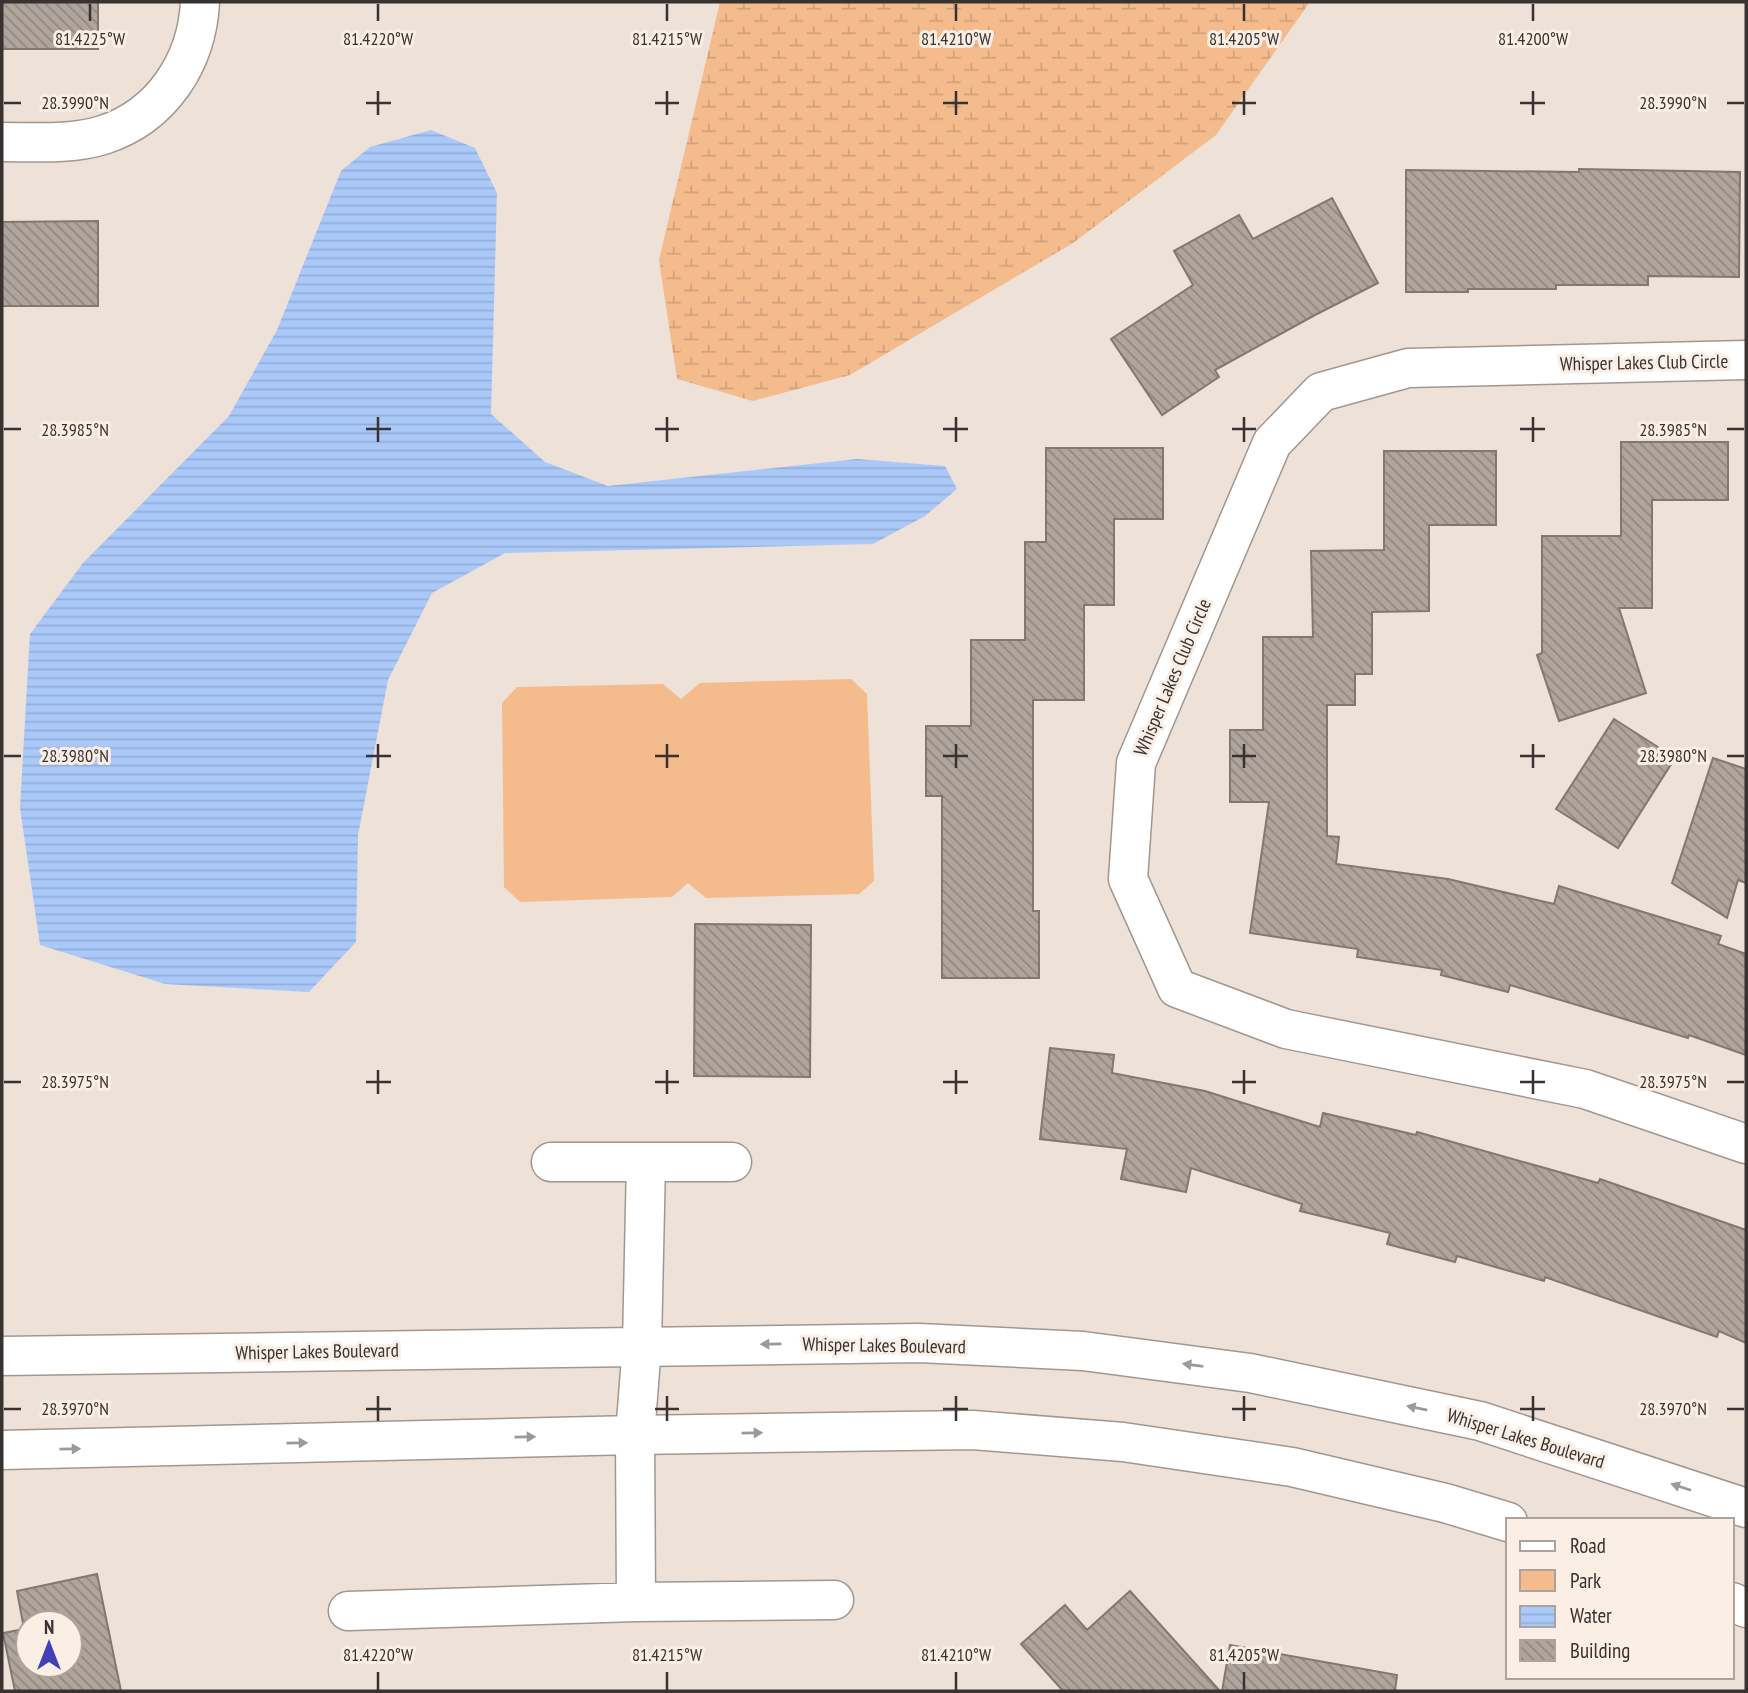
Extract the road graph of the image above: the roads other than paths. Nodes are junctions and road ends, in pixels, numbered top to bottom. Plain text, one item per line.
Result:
1 (200, 2) edge
2 (2, 142) edge
3 (1746, 360) edge
4 (1746, 1144) edge
5 (551, 1162) dead end
6 (646, 1162) junction
7 (732, 1162) dead end
8 (642, 1345) junction
9 (2, 1356) edge
10 (635, 1435) junction
11 (2, 1450) edge
12 (1746, 1508) edge
13 (1506, 1520) edge
14 (834, 1600) dead end
15 (636, 1602) junction
16 (348, 1611) dead end

1 - 2 street
3 - 4 street, Whisper Lakes Club Circle
5 - 6 street
6 - 7 street
6 - 8 street
8 - 9 street, Whisper Lakes Boulevard
8 - 10 street
12 -> 8 street, Whisper Lakes Boulevard
11 -> 10 street
10 -> 13 street
10 - 15 street
14 - 15 street
15 - 16 street

